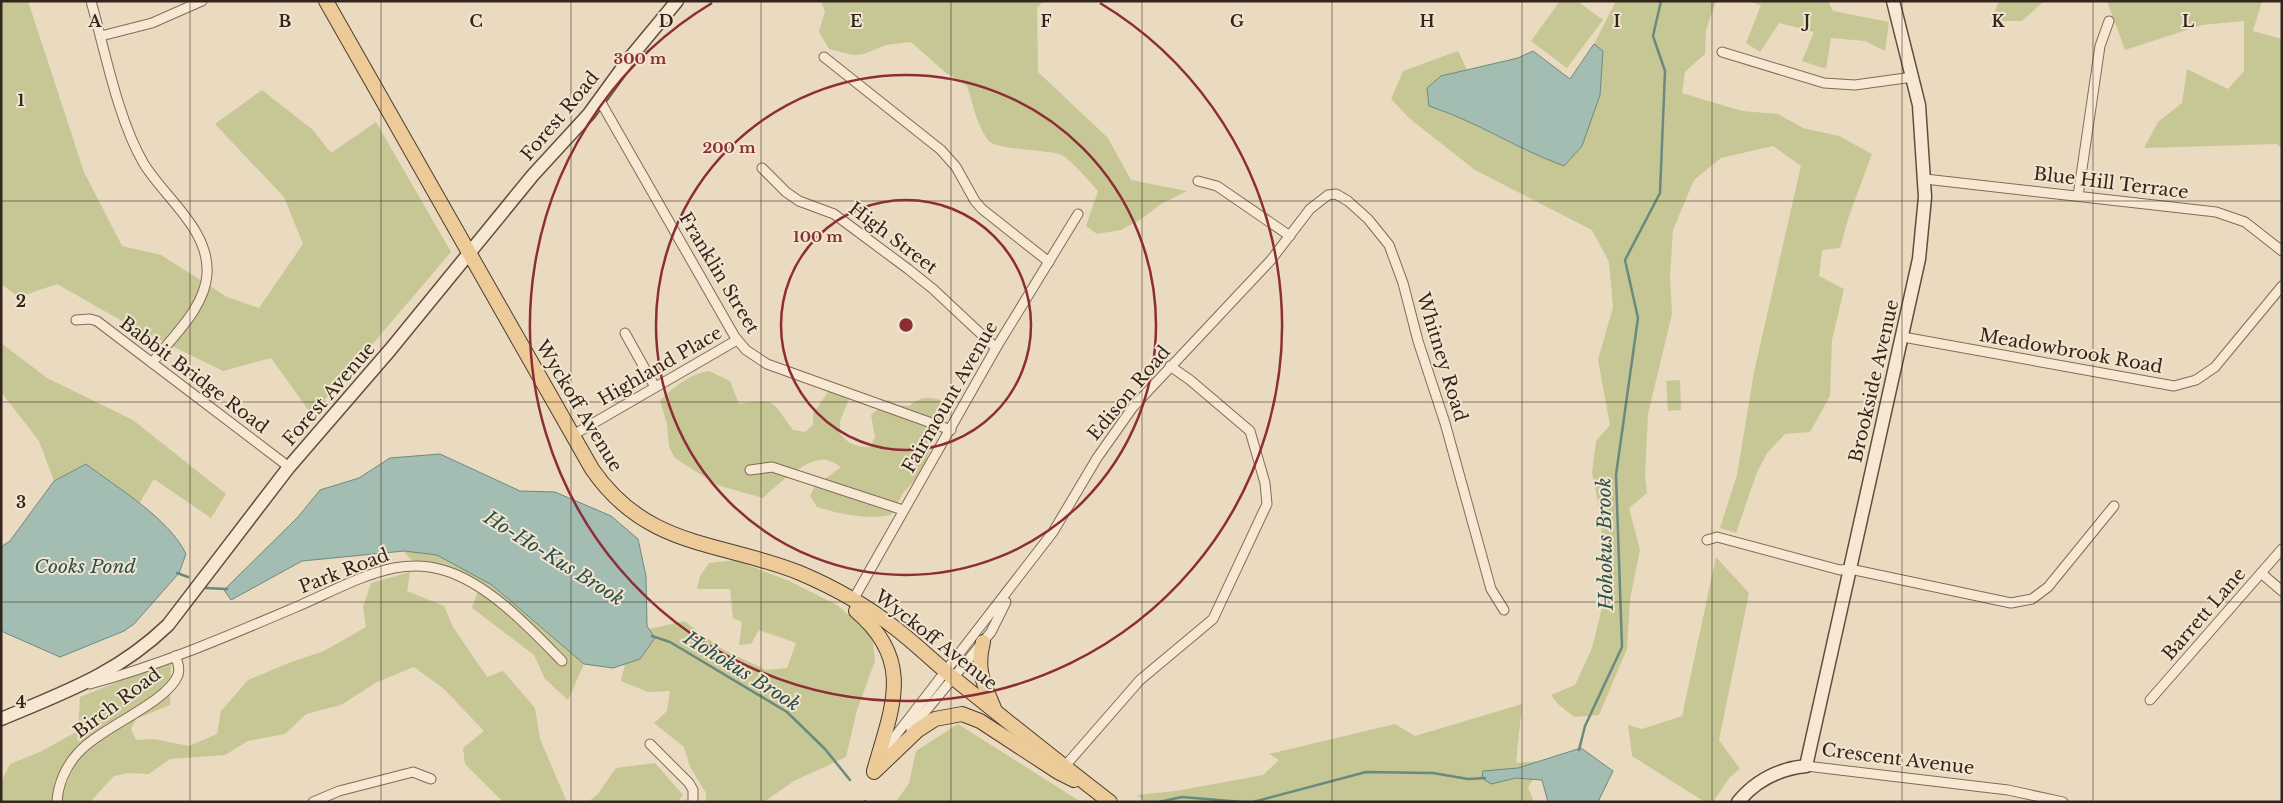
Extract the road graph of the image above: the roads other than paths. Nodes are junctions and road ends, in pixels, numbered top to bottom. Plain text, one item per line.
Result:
1 (91, 1) edge
2 (202, 1) edge
3 (326, 1) edge
4 (677, 1) edge
5 (1893, 1) edge
6 (2109, 21) dead end
7 (101, 36) junction
8 (1722, 52) dead end
9 (824, 57) dead end
10 (1913, 77) junction
11 (599, 99) junction
12 (762, 168) dead end
13 (1925, 179) junction
14 (1198, 181) dead end
15 (2078, 196) junction
16 (1078, 214) dead end
17 (1290, 236) junction
18 (2282, 251) edge
19 (468, 253) junction
20 (1049, 262) junction
21 (2282, 286) edge
22 (76, 320) dead end
23 (625, 333) dead end
24 (1903, 337) junction
25 (737, 340) junction
26 (996, 348) junction
27 (152, 363) junction
28 (1170, 366) junction
29 (654, 388) junction
30 (951, 430) junction
31 (573, 435) junction
32 (289, 467) junction
33 (750, 470) dead end
34 (2114, 506) dead end
35 (903, 510) junction
36 (1707, 540) dead end
37 (2282, 549) edge
38 (1850, 569) junction
39 (2261, 573) junction
40 (1013, 586) junction
41 (828, 587) junction
42 (2282, 591) edge
43 (853, 600) junction
44 (1504, 610) dead end
45 (983, 642) junction
46 (175, 656) junction
47 (562, 661) dead end
48 (950, 674) junction
49 (72, 689) junction
50 (2150, 700) dead end
51 (996, 711) junction
52 (1, 720) edge
53 (650, 744) dead end
54 (1066, 766) junction
55 (1806, 766) junction
56 (874, 772) junction
57 (431, 779) dead end
58 (1095, 790) junction
59 (2020, 792) junction
60 (57, 802) edge
61 (313, 802) edge
62 (694, 802) edge
63 (1110, 802) edge
64 (1738, 802) edge
65 (2018, 802) edge
66 (2063, 802) edge

1 - 7 street
2 - 7 street
3 - 19 main road, Wyckoff Avenue
4 - 11 main road, Forest Road
5 - 10 main road, Brookside Avenue
6 - 15 street
7 - 27 street
8 - 10 street
9 - 20 street
10 - 13 main road, Brookside Avenue
11 - 19 main road, Forest Road
11 - 25 street, Franklin Street
12 - 26 street, High Street
13 - 15 street, Blue Hill Terrace
13 - 24 main road, Brookside Avenue
14 - 17 street
15 - 18 street, Blue Hill Terrace
16 - 20 street, Fairmount Avenue
17 - 28 street, Edison Road
17 - 44 street, Whitney Road
19 - 31 main road, Wyckoff Avenue
19 - 32 main road, Forest Avenue
20 - 26 street, Fairmount Avenue
21 - 24 street, Meadowbrook Road
22 - 27 street, Babbit Bridge Road
23 - 29 street
24 - 38 main road, Brookside Avenue
25 - 29 street, Highland Place
25 - 30 street, Franklin Street
26 - 30 street, Fairmount Avenue
27 - 32 street, Babbit Bridge Road
28 - 40 street, Edison Road
28 - 54 street
29 - 31 street, Highland Place
30 - 35 street, Fairmount Avenue
31 - 41 main road, Wyckoff Avenue
32 - 49 main road, Forest Avenue
33 - 35 street
34 - 38 street
35 - 43 street, Fairmount Avenue
36 - 38 street
37 - 39 street, Barrett Lane
38 - 55 main road, Brookside Avenue
39 - 42 street
39 - 50 street, Barrett Lane
40 - 45 street, Edison Road
40 - 48 street, Edison Road
41 - 43 main road, Wyckoff Avenue
41 - 56 main road
43 - 48 main road, Wyckoff Avenue
45 - 48 street, Edison Road
45 - 51 main road
46 - 47 street, Park Road
46 - 49 street, Park Road
46 - 60 street, Birch Road
48 - 51 main road, Wyckoff Avenue
48 - 56 street, Edison Road
49 - 52 main road, Forest Avenue
51 - 54 main road, Wyckoff Avenue
53 - 62 street
54 - 58 main road, Wyckoff Avenue
55 - 59 street, Crescent Avenue
55 - 64 main road, Crescent Avenue
56 - 58 main road
57 - 61 street
58 - 63 main road, Wyckoff Avenue
59 - 65 street
59 - 66 street, Crescent Avenue

